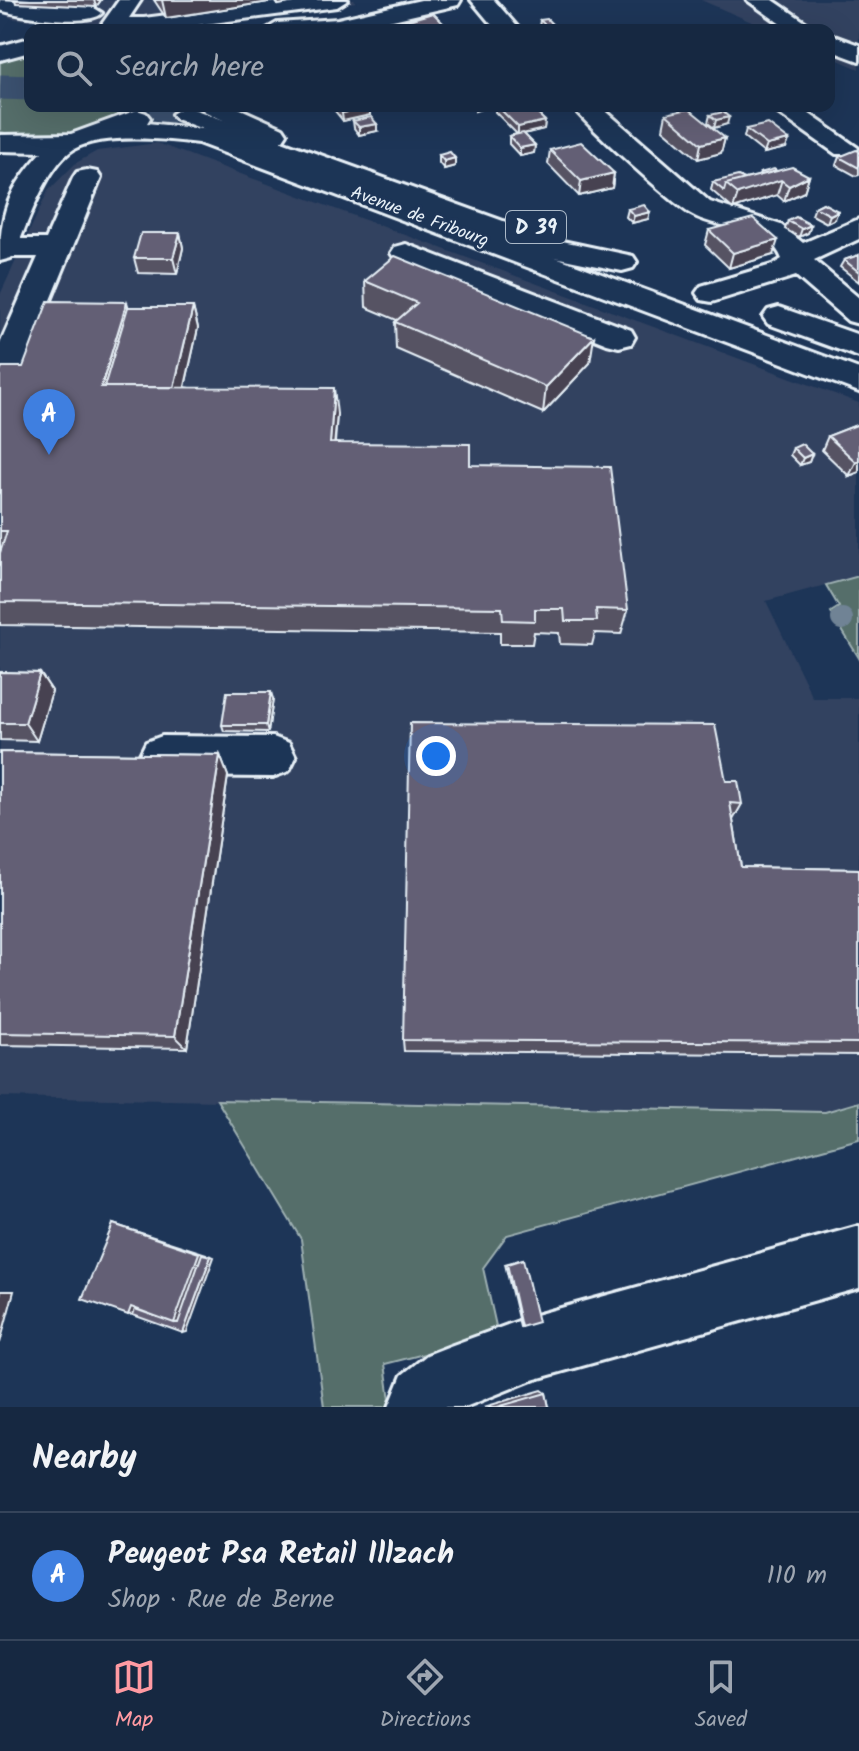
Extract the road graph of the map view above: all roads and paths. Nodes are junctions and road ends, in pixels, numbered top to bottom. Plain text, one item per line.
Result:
1 (130, 0) edge
2 (337, 0) edge
3 (450, 0) edge
4 (758, 0) edge
5 (0, 2) edge
6 (91, 13) dead end
7 (113, 24) edge
8 (152, 24) edge
9 (345, 24) edge
10 (796, 24) edge
11 (0, 36) edge
12 (24, 42) edge
13 (835, 44) edge
14 (24, 45) edge
15 (0, 53) edge
16 (859, 54) edge
17 (143, 112) edge
18 (205, 112) edge
19 (592, 112) edge
20 (790, 112) edge
21 (109, 132) junction
22 (0, 143) edge
23 (65, 143) junction
24 (845, 148) dead end
25 (87, 178) dead end
26 (859, 228) edge
27 (57, 248) junction
28 (1, 250) edge
29 (406, 253) dead end
30 (797, 257) junction
31 (543, 261) junction
32 (652, 272) dead end
33 (682, 283) dead end
34 (712, 293) junction
35 (511, 295) junction
36 (858, 314) edge
37 (619, 337) dead end
38 (859, 347) edge
39 (859, 381) edge
40 (0, 383) edge
41 (121, 755) edge
42 (273, 757) dead end
43 (859, 1257) edge
44 (422, 1407) edge

1 - 7 main road
2 - 8 main road
3 - 9 main road
4 - 10 main road
5 - 6 main road
11 - 12 main road
13 - 16 main road
14 - 15 main road
17 - 21 main road
18 - 32 main road, Avenue de Fribourg / D 39
19 - 30 main road
20 - 24 main road
21 - 23 main road
21 - 31 main road, Avenue de Fribourg / D 39
22 - 23 main road
23 - 28 main road
25 - 27 main road
26 - 30 main road
27 - 28 main road
27 - 40 main road
29 - 35 main road
30 - 34 main road
30 - 36 main road
31 - 35 main road
31 - 39 main road, Avenue de Fribourg / D 39
33 - 34 main road
34 - 38 main road
35 - 37 main road
41 - 42 main road
43 - 44 main road

